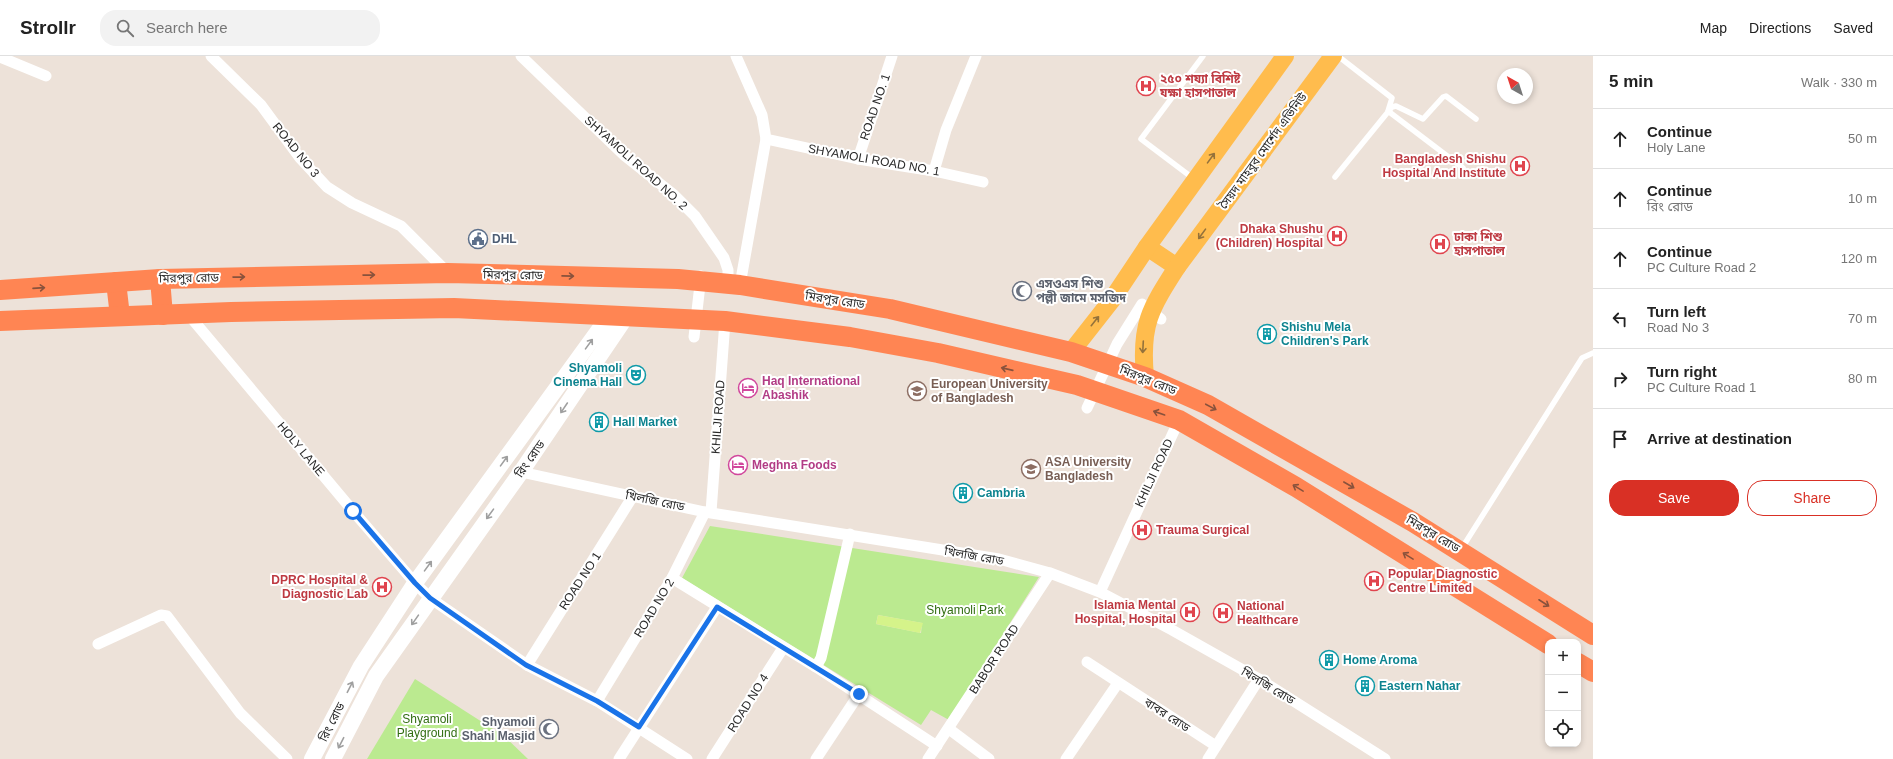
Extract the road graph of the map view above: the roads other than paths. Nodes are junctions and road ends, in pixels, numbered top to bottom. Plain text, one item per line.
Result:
1 (211, 56) edge
2 (522, 56) edge
3 (736, 56) edge
4 (892, 56) edge
5 (976, 56) edge
6 (1203, 56) edge
7 (1285, 56) edge
8 (1333, 56) edge
9 (1338, 56) edge
10 (0, 57) edge
11 (46, 76) dead end
12 (1388, 111) junction
13 (1476, 119) dead end
14 (766, 139) junction
15 (858, 159) junction
16 (1463, 168) dead end
17 (934, 171) junction
18 (1335, 177) dead end
19 (1195, 180) junction
20 (983, 182) dead end
21 (1147, 247) junction
22 (1178, 267) junction
23 (702, 272) dead end
24 (448, 273) junction
25 (160, 279) junction
26 (116, 282) junction
27 (734, 284) junction
28 (0, 290) edge
29 (188, 314) junction
30 (163, 315) junction
31 (120, 316) junction
32 (617, 317) junction
33 (1161, 319) dead end
34 (0, 321) edge
35 (725, 321) junction
36 (695, 328) junction
37 (1071, 352) junction
38 (1593, 353) edge
39 (1145, 377) junction
40 (1087, 408) dead end
41 (1179, 420) junction
42 (521, 472) junction
43 (633, 496) junction
44 (708, 512) junction
45 (850, 534) junction
46 (1460, 550) junction
47 (1050, 573) junction
48 (672, 578) junction
49 (415, 583) junction
50 (1519, 587) junction
51 (1100, 592) junction
52 (430, 598) junction
53 (717, 607) junction
54 (1501, 615) junction
55 (1593, 635) edge
56 (1545, 642) edge
57 (98, 644) dead end
58 (783, 648) junction
59 (1087, 662) dead end
60 (526, 665) junction
61 (1581, 665) edge
62 (816, 667) junction
63 (1593, 672) edge
64 (1259, 679) junction
65 (1118, 683) junction
66 (859, 694) junction
67 (597, 701) junction
68 (639, 727) junction
69 (949, 729) junction
70 (937, 746) junction
71 (1216, 746) junction
72 (287, 759) edge
73 (312, 759) edge
74 (333, 759) edge
75 (619, 759) edge
76 (688, 759) edge
77 (712, 759) edge
78 (816, 759) edge
79 (928, 759) edge
80 (989, 759) edge
81 (1066, 759) edge
82 (1208, 759) edge
83 (1385, 759) edge

1 - 24 street, ROAD NO 3
2 - 27 street, SHYAMOLI ROAD NO. 2
3 - 14 street
4 - 15 street, ROAD NO. 1
5 - 17 street
6 - 19 lane
19 -> 7 main road
8 -> 22 main road, সৈয়দ মাহবুব মোর্শেদ এভিনিউ
9 - 12 lane
10 - 11 street
12 - 13 lane
12 - 16 lane
12 - 18 lane
14 - 15 street, SHYAMOLI ROAD NO. 1
14 - 27 street
15 - 17 street, SHYAMOLI ROAD NO. 1
17 - 20 street, SHYAMOLI ROAD NO. 1
19 - 21 main road
21 - 22 main road
37 -> 21 main road
22 -> 39 main road, সৈয়দ মাহবুব মোর্শেদ এভিনিউ
23 - 36 street
25 -> 24 highway, মিরপুর রোড
24 -> 27 highway, মিরপুর রোড
25 - 26 highway, মিরপুর রোড
25 - 30 highway
28 -> 26 highway, মিরপুর রোড
26 - 31 highway
27 - 37 highway, মিরপুর রোড
29 - 30 highway
29 - 32 highway
29 - 49 street, HOLY LANE
30 - 31 highway
31 - 34 highway
32 - 36 highway
32 -> 42 main road, রিং রোড
49 -> 32 main road, রিং রোড
33 - 40 street
35 - 36 highway
41 -> 35 highway
35 - 44 street, KHILJI ROAD
37 - 39 highway, মিরপুর রোড
38 - 46 lane
39 -> 46 highway, মিরপুর রোড
41 - 51 street, KHILJI ROAD
54 -> 41 highway
42 - 43 street, খিলজি রোড
42 -> 52 main road, রিং রোড
43 - 44 street, খিলজি রোড
43 - 60 street, ROAD NO 1
44 - 45 street, খিলজি রোড
44 - 48 street, ROAD NO 2
45 - 47 street, খিলজি রোড
45 - 62 street
46 - 50 highway, মিরপুর রোড
47 - 51 street, খিলজি রোড
47 - 69 street, BABOR ROAD
48 - 53 street
48 - 67 street, ROAD NO 2
49 - 52 street
73 -> 49 main road, রিং রোড
50 - 54 highway
50 -> 55 highway, মিরপুর রোড
51 - 64 street, খিলজি রোড
52 - 60 street
52 -> 74 main road, রিং রোড
53 - 58 street
53 - 68 street
54 - 56 highway
57 - 72 street
58 - 62 street
58 - 77 street, ROAD NO 4
59 - 65 street, বাবর রোড
60 - 67 street
61 - 63 highway
62 - 66 street
64 - 71 street
64 - 83 street, খিলজি রোড
65 - 71 street, বাবর রোড
65 - 81 street
66 - 70 street
66 - 78 street
67 - 68 street
68 - 75 street
68 - 76 street
69 - 70 street, BABOR ROAD
69 - 80 street
70 - 79 street, BABOR ROAD
71 - 82 street

